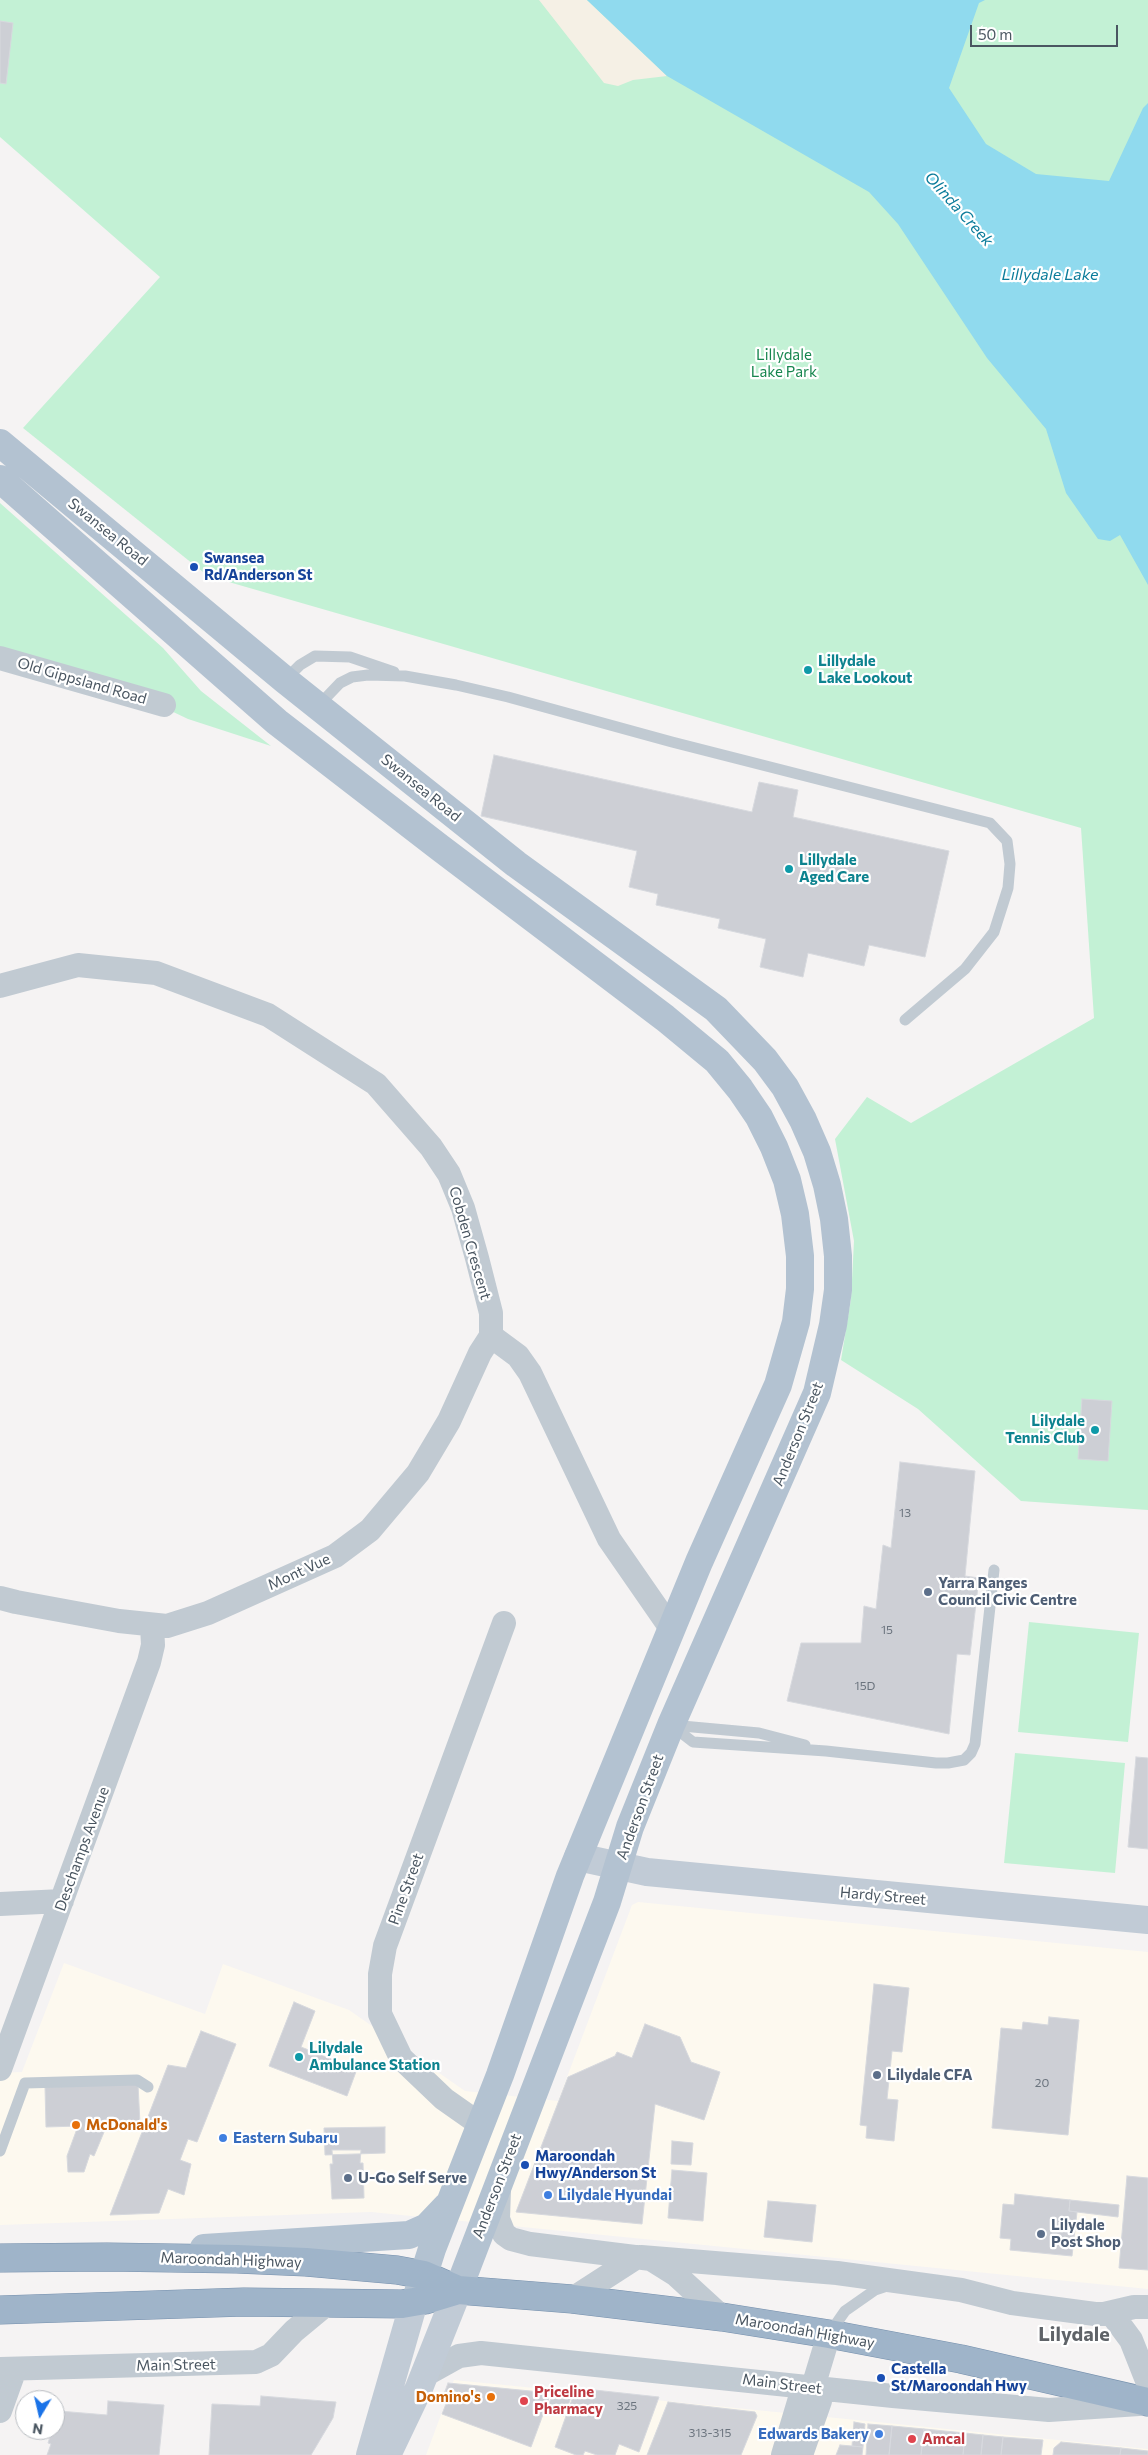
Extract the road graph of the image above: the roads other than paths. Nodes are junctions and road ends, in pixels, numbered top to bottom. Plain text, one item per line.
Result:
1 (0, 443) edge
2 (0, 479) edge
3 (237, 638) junction
4 (0, 658) edge
5 (405, 676) junction
6 (225, 678) junction
7 (285, 680) junction
8 (164, 705) dead end
9 (318, 706) junction
10 (277, 722) junction
11 (0, 986) edge
12 (905, 1020) dead end
13 (817, 1152) joint
14 (491, 1336) junction
15 (773, 1494) junction
16 (994, 1570) dead end
17 (0, 1598) edge
18 (504, 1623) dead end
19 (152, 1626) junction
20 (672, 1630) junction
21 (636, 1714) junction
22 (671, 1725) junction
23 (578, 1857) junction
24 (618, 1867) junction
25 (62, 1901) junction
26 (0, 1904) edge
27 (1148, 1920) edge
28 (0, 2069) edge
29 (148, 2087) dead end
30 (481, 2125) junction
31 (515, 2138) junction
32 (0, 2150) edge
33 (501, 2173) junction
34 (453, 2196) junction
35 (107, 2257) junction
36 (639, 2257) junction
37 (0, 2258) edge
38 (424, 2275) junction
39 (905, 2284) junction
40 (458, 2290) junction
41 (572, 2299) junction
42 (329, 2302) junction
43 (414, 2302) junction
44 (1148, 2307) edge
45 (0, 2310) edge
46 (1111, 2312) junction
47 (722, 2316) junction
48 (829, 2334) junction
49 (7, 2369) edge
50 (423, 2376) junction
51 (1148, 2384) edge
52 (813, 2387) junction
53 (1148, 2403) edge
54 (0, 2411) edge
55 (370, 2455) edge
56 (387, 2455) edge
57 (783, 2455) edge
58 (800, 2455) edge

1 - 3 main road, Swansea Road
2 - 6 main road, Swansea Road
3 - 6 main road
3 - 7 main road, Swansea Road
4 - 8 street, Old Gippsland Road
5 - 7 lane
5 - 9 lane
5 - 12 lane
6 - 10 main road, Swansea Road
7 - 9 main road, Swansea Road
7 - 10 main road
9 - 10 main road
9 - 13 main road, Swansea Road
10 - 20 main road, Swansea Road
11 - 14 street, Cobden Crescent
13 - 15 main road, Anderson Street
14 - 19 street, Mont Vue
14 - 20 street
15 - 20 main road
15 - 22 main road, Anderson Street
16 - 22 lane
17 - 19 street, Mont Vue
18 - 30 street, Pine Street
19 - 25 street, Deschamps Avenue
20 - 21 main road
21 - 22 main road
21 - 23 main road
22 - 24 main road, Anderson Street
23 - 24 main road, Hardy Street
23 - 30 main road
24 - 27 main road, Hardy Street
24 - 31 main road, Anderson Street
25 - 26 street
25 - 28 street, Deschamps Avenue
29 - 32 lane
30 - 31 main road
30 - 34 main road
31 - 33 main road, Anderson Street
33 - 36 street
33 - 40 main road, Anderson Street
34 - 35 main road
34 - 38 main road
35 - 37 highway, Maroondah Highway
35 - 38 highway, Maroondah Highway
36 - 39 street
36 - 41 street
36 - 47 street
38 - 40 highway, Maroondah Highway
38 - 43 main road
39 - 46 street
39 - 48 lane
40 - 41 highway, Maroondah Highway
40 - 43 highway, Maroondah Highway
40 - 50 main road, Anderson Street
41 - 47 highway, Maroondah Highway
42 - 43 highway, Maroondah Highway
42 - 45 highway, Maroondah Highway
42 - 49 street, Main Street
43 - 55 main road
44 - 46 street
46 - 51 street
47 - 48 highway, Maroondah Highway
48 - 52 street
48 - 53 highway, Maroondah Highway
49 - 54 street
50 - 52 street, Main Street
50 - 56 main road, Anderson Street
52 - 53 street, Main Street
52 - 57 street
52 - 58 street

